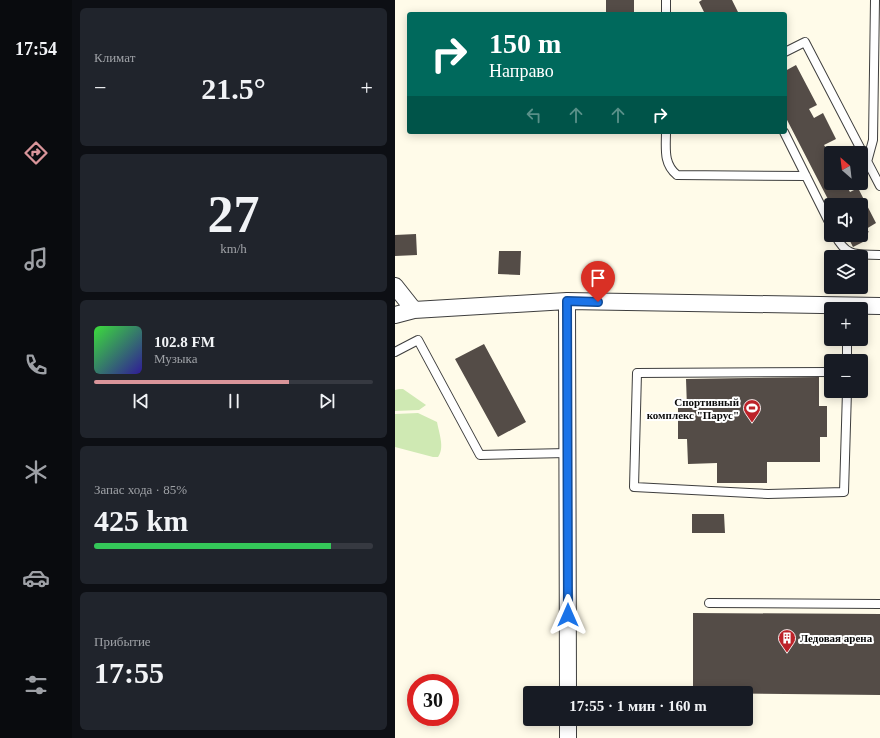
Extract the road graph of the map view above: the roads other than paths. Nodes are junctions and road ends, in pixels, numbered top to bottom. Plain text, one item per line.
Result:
1 (666, 0) edge
2 (875, 0) edge
3 (666, 12) edge
4 (787, 51) edge
5 (666, 134) edge
6 (785, 134) edge
7 (859, 146) edge
8 (868, 158) edge
9 (868, 164) edge
10 (805, 176) junction
11 (880, 186) edge
12 (824, 213) edge
13 (839, 242) edge
14 (880, 255) edge
15 (395, 286) edge
16 (567, 301) junction
17 (880, 306) edge
18 (824, 307) edge
19 (868, 307) edge
20 (414, 310) junction
21 (395, 315) edge
22 (395, 352) edge
23 (824, 372) edge
24 (847, 398) edge
25 (567, 453) junction
26 (709, 604) dead end
27 (880, 604) edge
28 (568, 686) edge
29 (568, 726) edge
30 (568, 738) edge

1 - 3 lane
2 - 8 lane
4 - 7 lane
5 - 10 lane
6 - 10 lane
9 - 11 lane
10 - 12 lane
13 - 14 lane
15 - 20 street
16 - 18 street
16 - 20 street
16 - 25 street
17 - 19 street
20 - 21 street
22 - 25 lane
23 - 24 lane
25 - 28 street
26 - 27 lane
29 - 30 street

